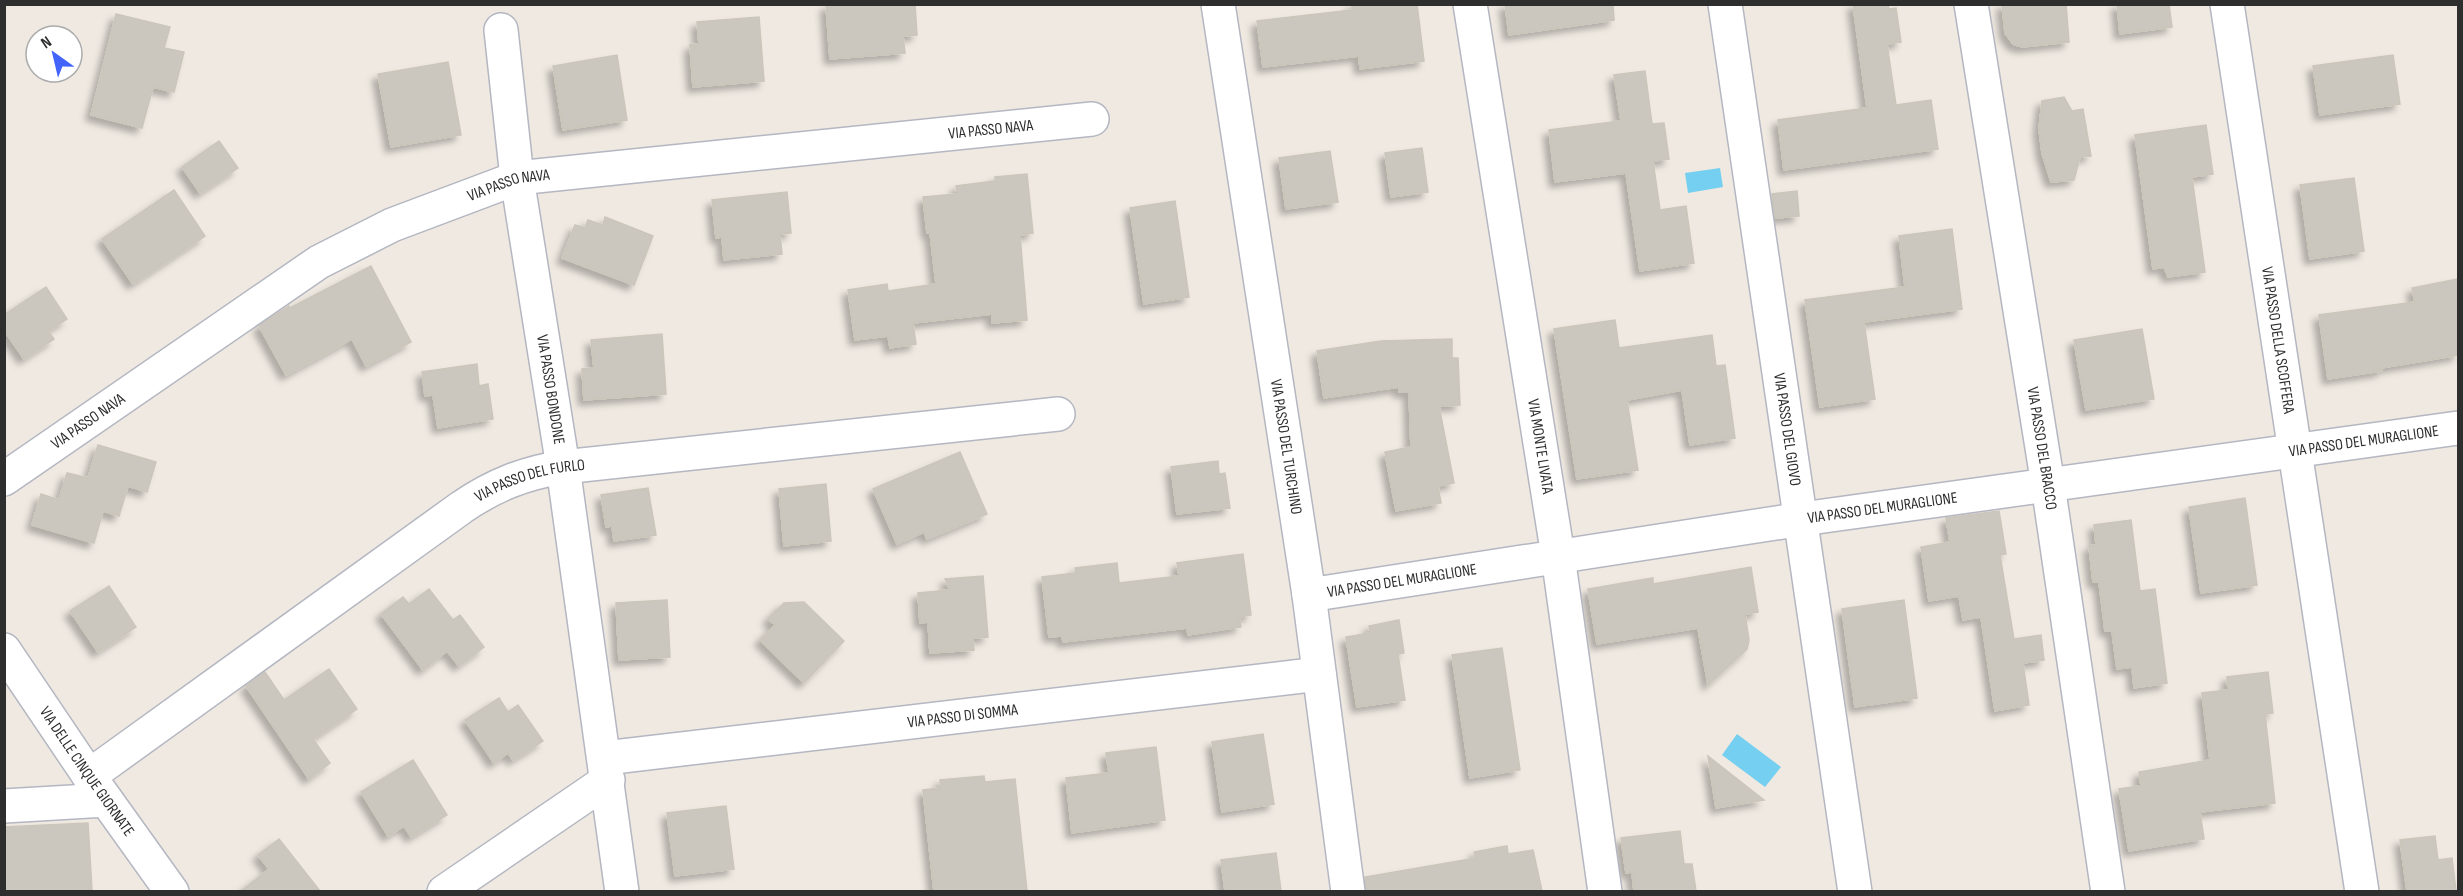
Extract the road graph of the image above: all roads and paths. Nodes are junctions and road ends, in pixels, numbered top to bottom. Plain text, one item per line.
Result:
1 (1218, 4) edge
2 (1470, 4) edge
3 (1725, 4) edge
4 (1971, 4) edge
5 (2228, 4) edge
6 (501, 30) dead end
7 (1092, 119) dead end
8 (517, 178) junction
9 (1058, 414) dead end
10 (2458, 428) edge
11 (2294, 450) junction
12 (563, 467) junction
13 (4, 479) edge
14 (2048, 485) junction
15 (1802, 519) junction
16 (1557, 556) junction
17 (1309, 595) junction
18 (4, 650) edge
19 (1319, 674) junction
20 (607, 769) junction
21 (97, 788) junction
22 (4, 806) edge
23 (172, 891) edge
24 (444, 891) edge
25 (622, 891) edge
26 (1348, 891) edge
27 (1605, 891) edge
28 (1855, 891) edge
29 (2108, 891) edge
30 (2362, 891) edge

1 - 17 street, VIA PASSO DEL TURCHINO
2 - 16 street, VIA MONTE LIVATA
3 - 15 street, VIA PASSO DEL GIOVO
4 - 14 street, VIA PASSO DEL BRACCO
5 - 11 street, VIA PASSO DELLA SCOFFERA
6 - 8 street, VIA PASSO BONDONE
7 - 8 street, VIA PASSO NAVA
8 - 12 street, VIA PASSO BONDONE
8 - 13 street, VIA PASSO NAVA
9 - 12 street, VIA PASSO DEL FURLO
10 - 11 street, VIA PASSO DEL MURAGLIONE
11 - 14 street, VIA PASSO DEL MURAGLIONE
11 - 30 street, VIA PASSO DELLA SCOFFERA
12 - 20 street, VIA PASSO BONDONE
12 - 21 street, VIA PASSO DEL FURLO
14 - 15 street, VIA PASSO DEL MURAGLIONE
14 - 29 street, VIA PASSO DEL BRACCO
15 - 16 street, VIA PASSO DEL MURAGLIONE
15 - 28 street, VIA PASSO DEL GIOVO
16 - 17 street, VIA PASSO DEL MURAGLIONE
16 - 27 street, VIA MONTE LIVATA
17 - 19 street, VIA PASSO DEL TURCHINO
18 - 21 street, VIA DELLE CINQUE GIORNATE
19 - 20 street, VIA PASSO DI SOMMA
19 - 26 street, VIA PASSO DEL TURCHINO
20 - 24 street, VIA PASSO DI SOMMA
20 - 25 street, VIA PASSO BONDONE
21 - 22 street
21 - 23 street, VIA DELLE CINQUE GIORNATE

